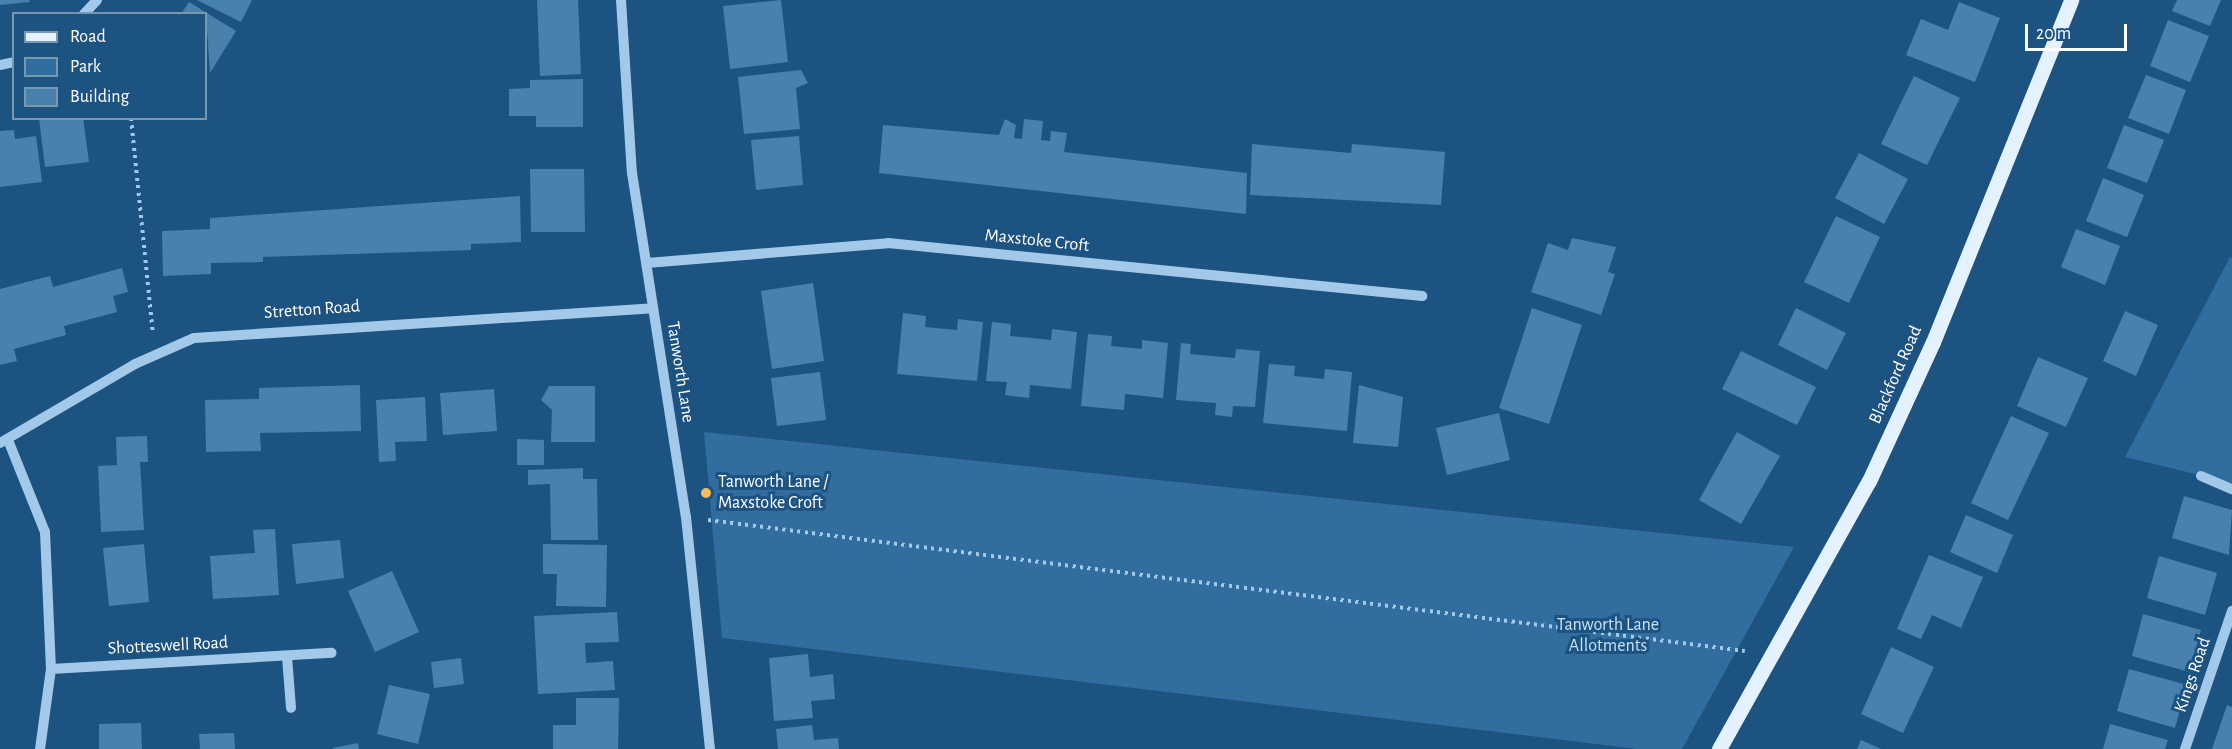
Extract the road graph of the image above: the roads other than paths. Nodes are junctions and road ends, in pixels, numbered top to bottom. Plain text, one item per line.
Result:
1 (97, 0) edge
2 (621, 0) edge
3 (2071, 0) edge
4 (86, 12) edge
5 (647, 263) junction
6 (1422, 296) dead end
7 (653, 308) junction
8 (4, 441) edge
9 (2201, 476) dead end
10 (2232, 489) edge
11 (2232, 611) edge
12 (332, 653) dead end
13 (287, 657) junction
14 (51, 669) junction
15 (291, 708) dead end
16 (40, 749) edge
17 (710, 749) edge
18 (1719, 749) edge
19 (2185, 749) edge

1 - 4 street
2 - 5 street, Tanworth Lane
3 - 18 main road, Blackford Road
5 - 6 street, Maxstoke Croft
5 - 7 street, Tanworth Lane
7 - 8 street, Stretton Road
7 - 17 street, Tanworth Lane
8 - 14 street
9 - 10 street
11 - 19 street, Kings Road
12 - 13 street, Shotteswell Road
13 - 14 street, Shotteswell Road
13 - 15 street
14 - 16 street

